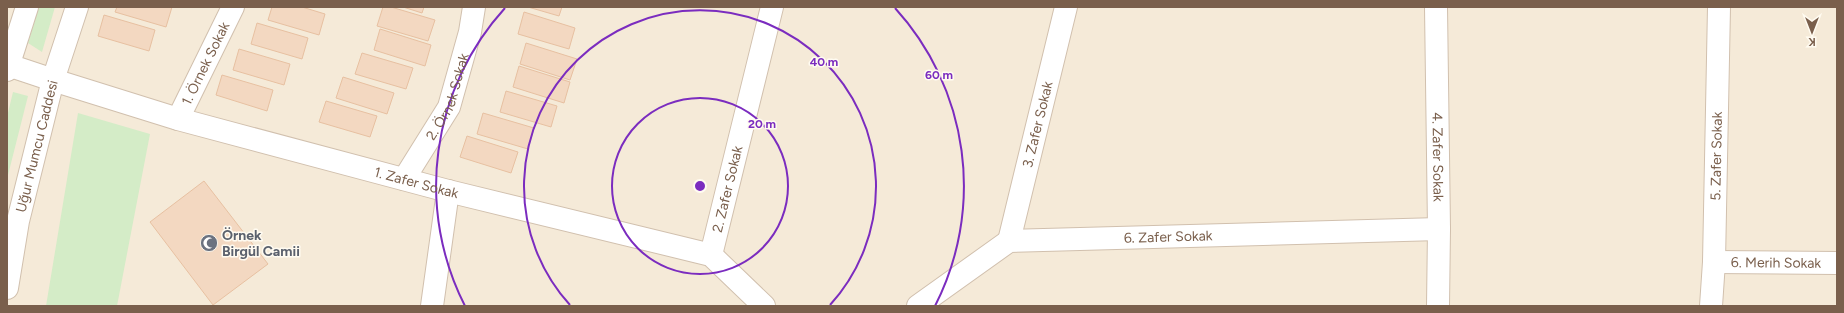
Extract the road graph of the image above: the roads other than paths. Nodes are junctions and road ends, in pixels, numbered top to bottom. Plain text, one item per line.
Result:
1 (27, 7) edge
2 (77, 7) edge
3 (233, 7) edge
4 (474, 7) edge
5 (772, 7) edge
6 (1066, 7) edge
7 (1436, 7) edge
8 (1719, 7) edge
9 (8, 68) edge
10 (53, 80) junction
11 (178, 119) junction
12 (404, 179) junction
13 (448, 191) junction
14 (1439, 229) junction
15 (1009, 242) junction
16 (711, 255) junction
17 (1714, 262) junction
18 (1837, 263) edge
19 (7, 288) edge
20 (432, 306) edge
21 (764, 306) edge
22 (918, 306) edge
23 (1438, 306) edge
24 (1711, 306) edge

1 - 9 street
2 - 10 street, Uğur Mumcu Caddesi
3 - 11 street, 1. Örnek Sokak
4 - 12 street, 2. Örnek Sokak
5 - 16 street, 2. Zafer Sokak
6 - 15 street, 3. Zafer Sokak
7 - 14 street, 4. Zafer Sokak
8 - 17 street, 5. Zafer Sokak
9 - 10 street, 1. Zafer Sokak
10 - 11 street, 1. Zafer Sokak
10 - 19 street, Uğur Mumcu Caddesi
11 - 12 street, 1. Zafer Sokak
12 - 13 street, 1. Zafer Sokak
13 - 16 street, 1. Zafer Sokak
13 - 20 street
14 - 15 street, 6. Zafer Sokak
14 - 23 street, 4. Zafer Sokak
15 - 22 street
16 - 21 street
17 - 18 street, 6. Merih Sokak
17 - 24 street, 5. Zafer Sokak

